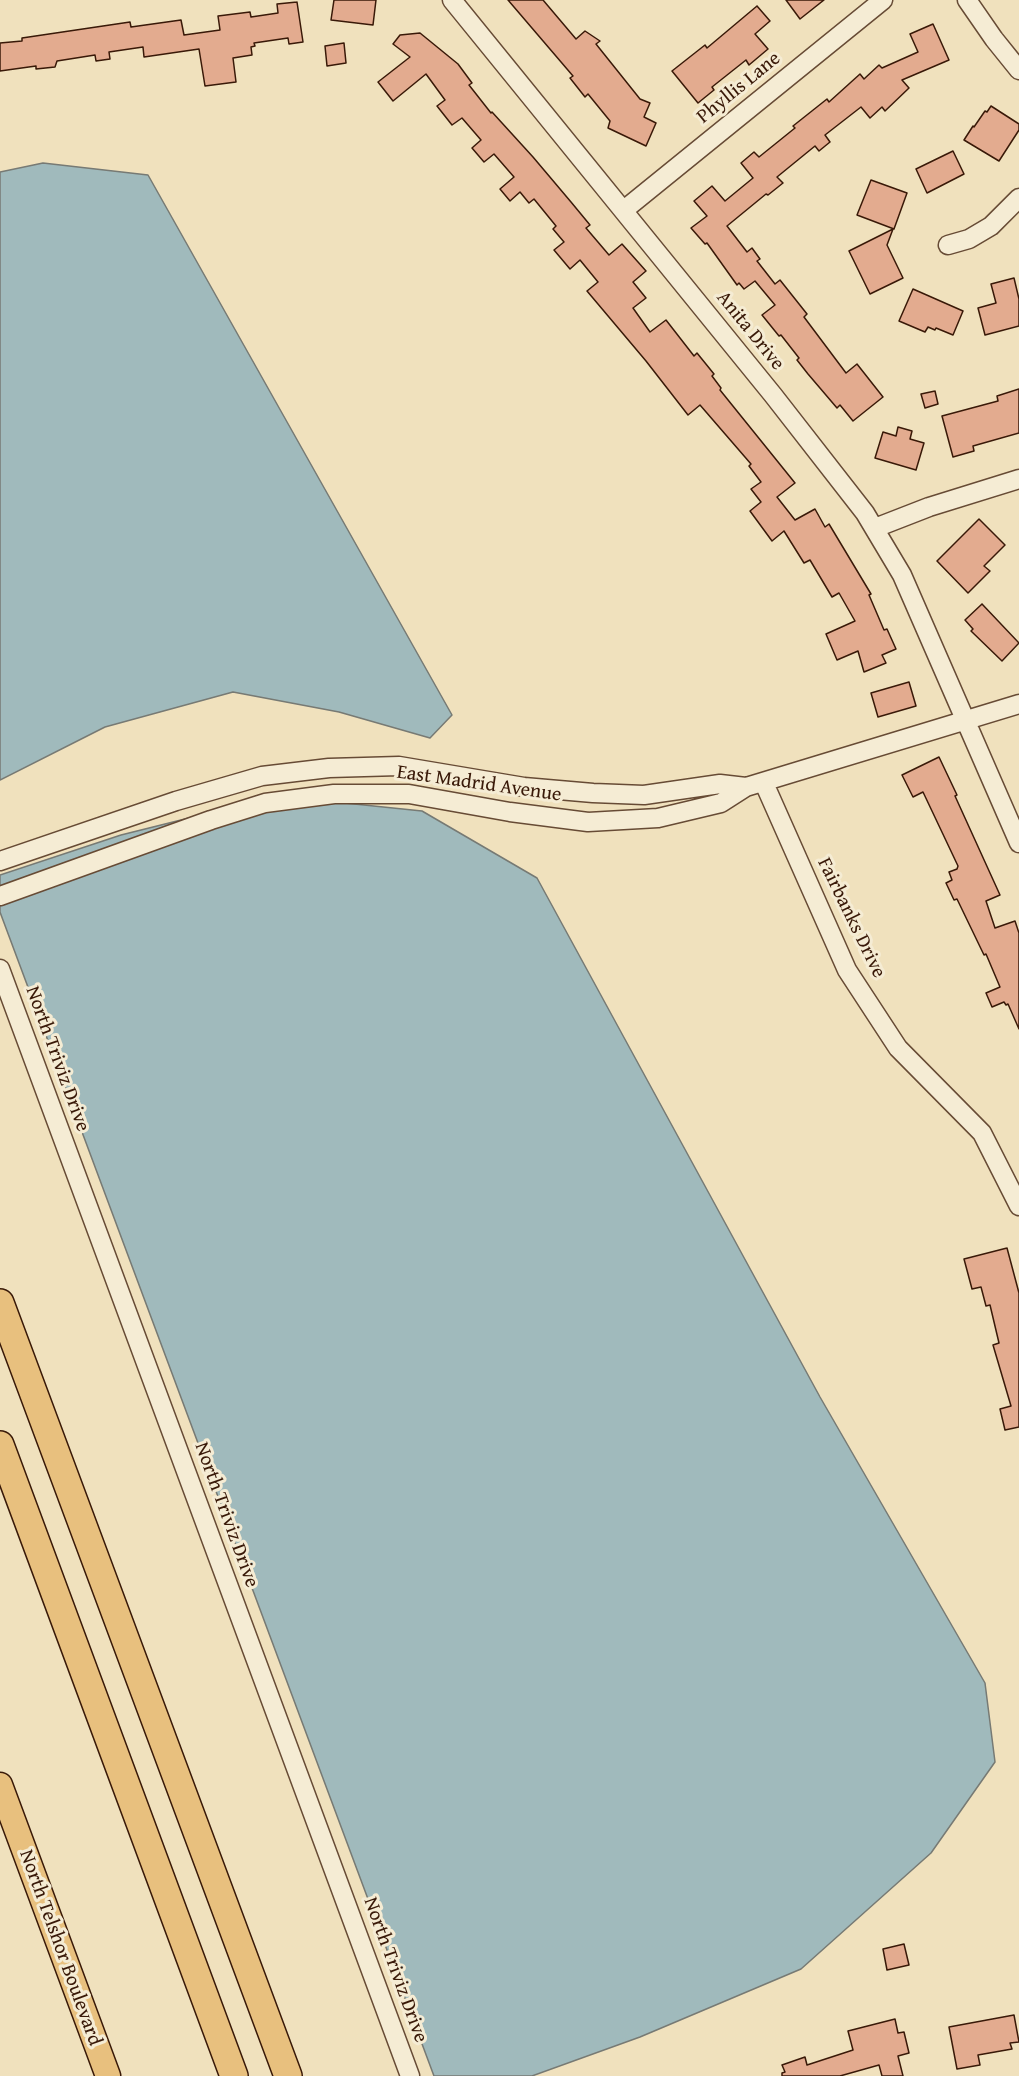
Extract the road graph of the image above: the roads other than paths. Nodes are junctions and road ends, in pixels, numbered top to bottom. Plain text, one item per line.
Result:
1 (452, 0) edge
2 (883, 0) edge
3 (967, 0) edge
4 (1019, 70) edge
5 (1019, 198) edge
6 (624, 210) junction
7 (948, 245) dead end
8 (1019, 479) edge
9 (875, 528) junction
10 (1019, 704) edge
11 (966, 721) junction
12 (764, 783) junction
13 (746, 788) junction
14 (1019, 843) edge
15 (0, 861) edge
16 (0, 896) edge
17 (0, 969) edge
18 (1019, 1206) edge
19 (0, 1303) edge
20 (0, 1445) edge
21 (0, 1785) edge
22 (108, 2076) edge
23 (234, 2076) edge
24 (288, 2076) edge
25 (410, 2076) edge

1 - 6 street, Anita Drive
2 - 6 street, Phyllis Lane
3 - 4 street
5 - 7 street
6 - 9 street, Anita Drive
8 - 9 street
9 - 11 street, Anita Drive
10 - 11 street, East Madrid Avenue
11 - 12 street, East Madrid Avenue
11 - 14 street, Anita Drive
12 - 13 street, East Madrid Avenue
12 - 18 street, Fairbanks Drive
13 - 15 street, East Madrid Avenue
13 - 16 street, East Madrid Avenue
17 - 25 street, North Triviz Drive
19 - 24 highway
20 - 23 highway
21 - 22 main road, North Telshor Boulevard

